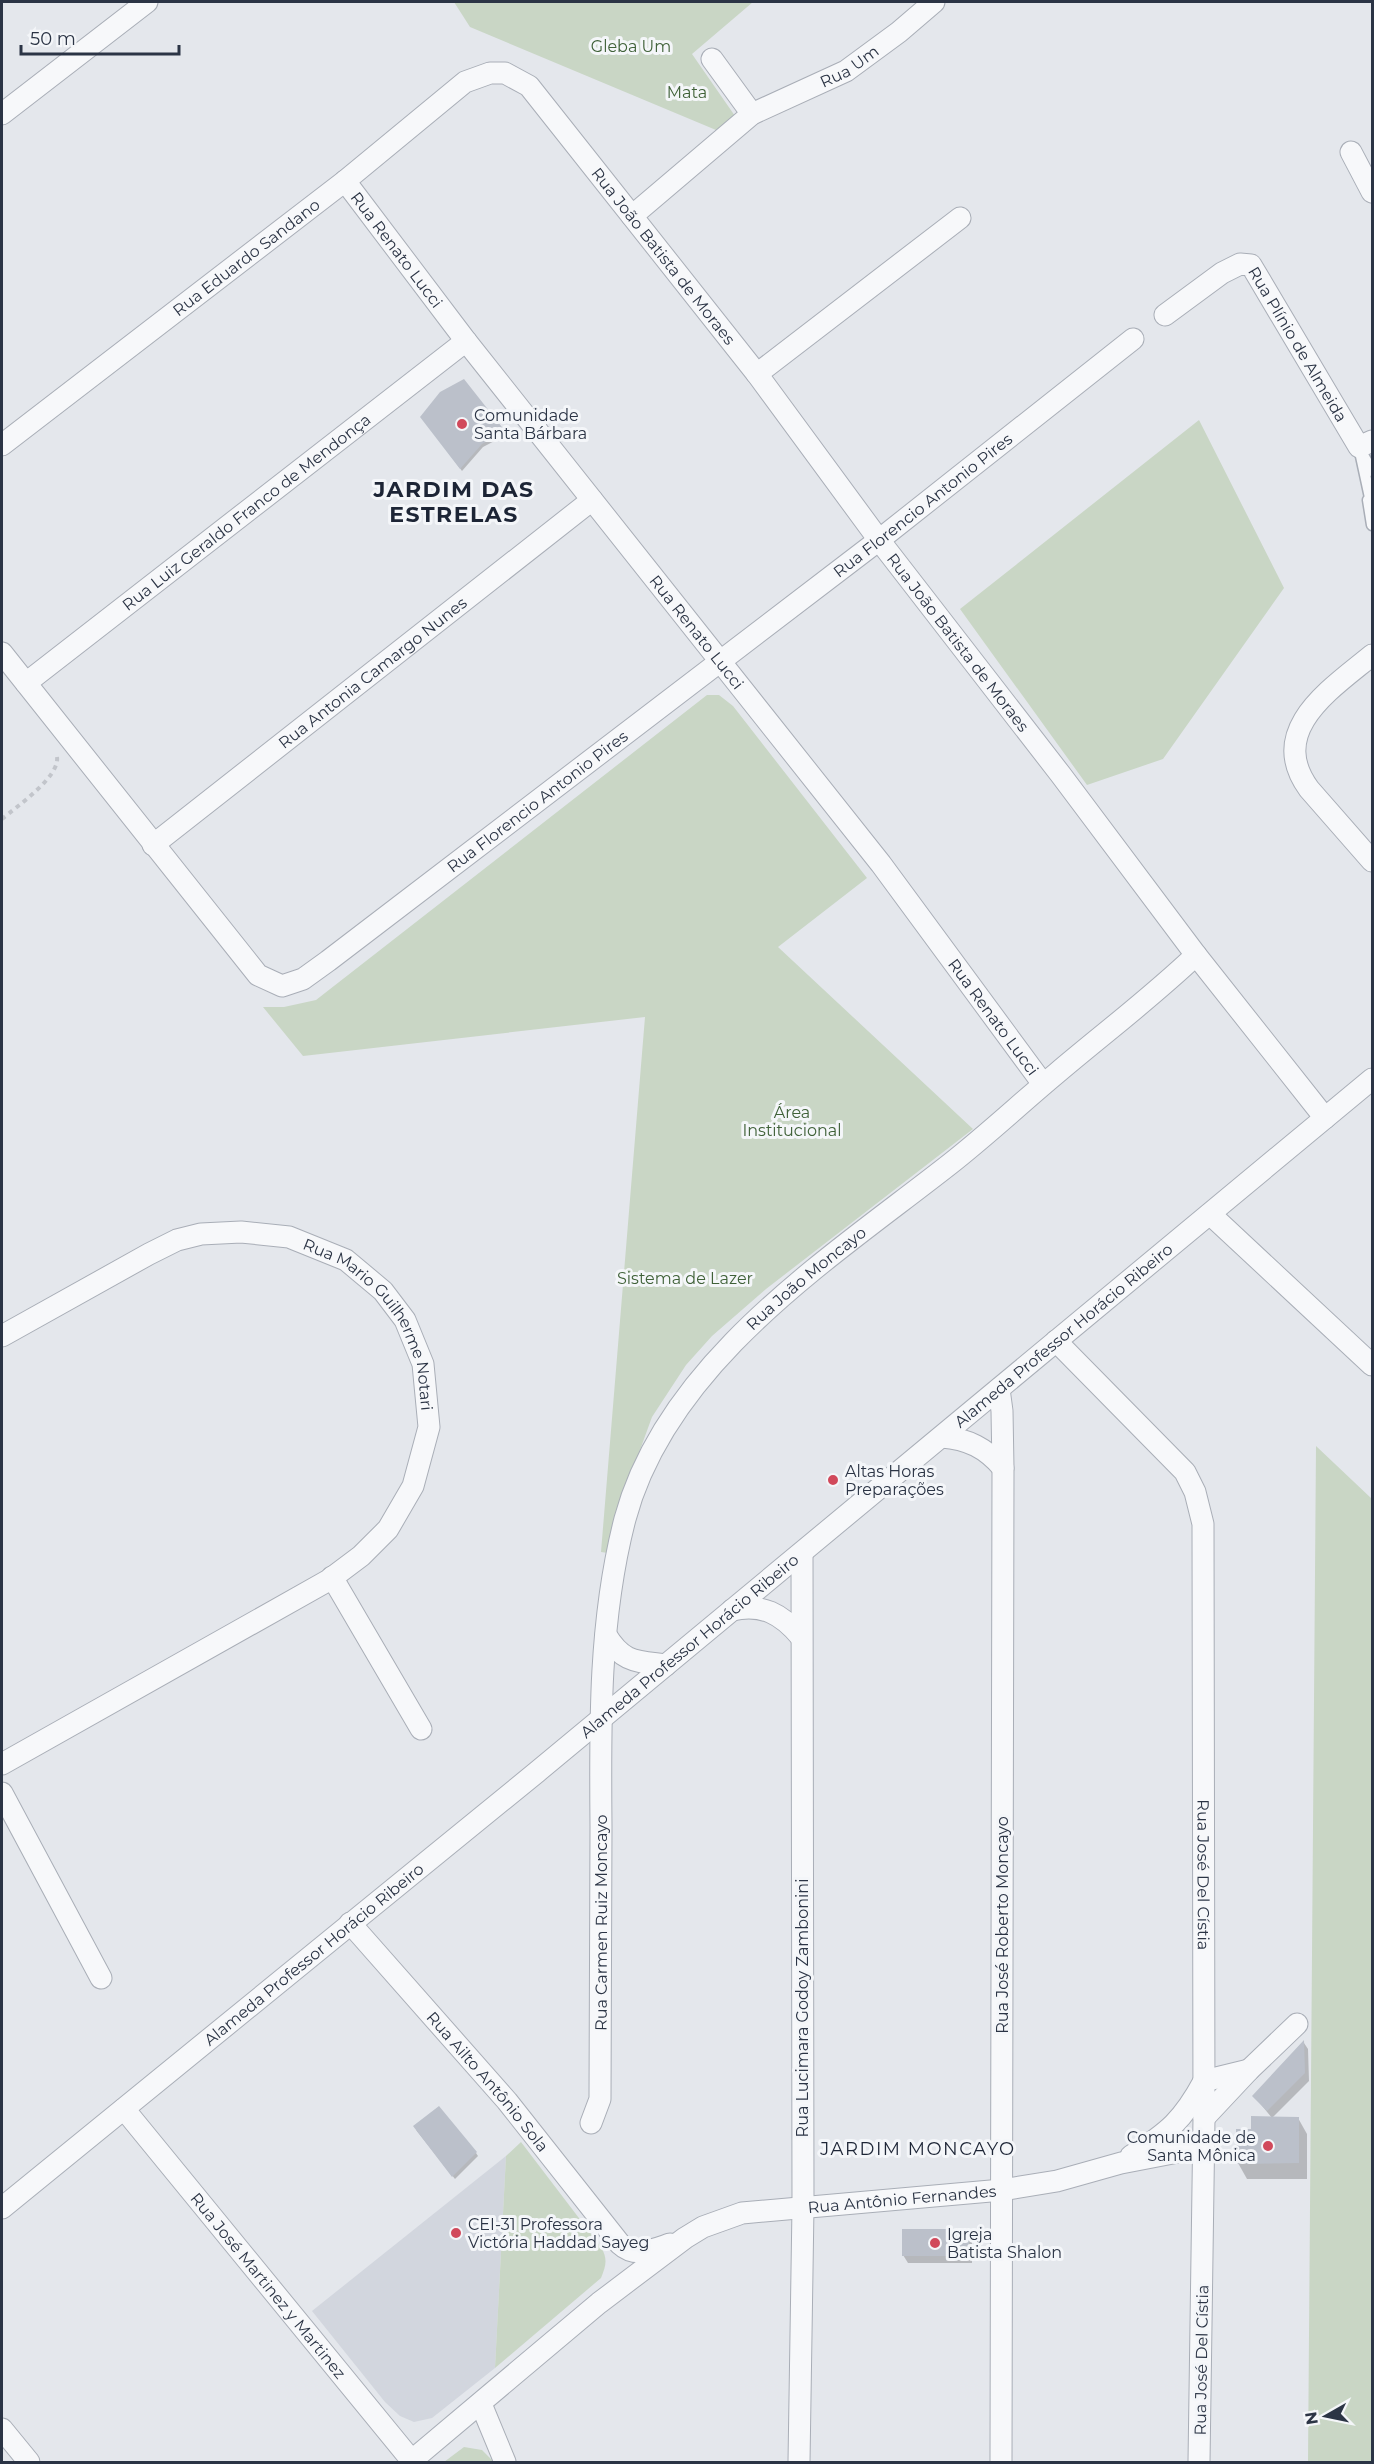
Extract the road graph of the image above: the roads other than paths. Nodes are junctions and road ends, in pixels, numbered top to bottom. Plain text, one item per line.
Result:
1 (147, 2) edge
2 (934, 2) edge
3 (712, 59) dead end
4 (490, 73) joint
5 (2, 114) edge
6 (752, 114) junction
7 (1351, 152) dead end
8 (345, 181) junction
9 (1372, 192) edge
10 (632, 216) junction
11 (960, 218) dead end
12 (1165, 315) dead end
13 (1133, 339) dead end
14 (466, 341) junction
15 (757, 374) junction
16 (1366, 444) edge
17 (2, 445) edge
18 (1372, 471) edge
19 (1369, 483) edge
20 (592, 500) junction
21 (1372, 507) edge
22 (1372, 525) edge
23 (879, 540) junction
24 (2, 653) edge
25 (1372, 655) edge
26 (720, 662) junction
27 (26, 683) junction
28 (153, 845) junction
29 (1372, 861) edge
30 (1196, 955) junction
31 (1372, 1079) edge
32 (1043, 1084) junction
33 (1325, 1118) junction
34 (1210, 1214) junction
35 (2, 1336) edge
36 (1056, 1341) junction
37 (1372, 1365) edge
38 (999, 1389) junction
39 (942, 1437) junction
40 (1003, 1468) junction
41 (802, 1553) junction
42 (332, 1577) junction
43 (732, 1610) junction
44 (606, 1635) junction
45 (801, 1637) junction
46 (666, 1665) junction
47 (602, 1719) junction
48 (420, 1729) dead end
49 (2, 1764) edge
50 (2, 1793) edge
51 (350, 1923) junction
52 (100, 1978) dead end
53 (1297, 2024) dead end
54 (1204, 2045) junction
55 (1249, 2070) junction
56 (1204, 2081) junction
57 (124, 2109) junction
58 (1204, 2118) junction
59 (591, 2123) dead end
60 (1204, 2147) junction
61 (1121, 2163) junction
62 (1002, 2190) junction
63 (803, 2207) junction
64 (2, 2208) edge
65 (686, 2238) junction
66 (620, 2244) junction
67 (598, 2303) junction
68 (481, 2404) junction
69 (2, 2429) edge
70 (411, 2462) edge
71 (29, 2463) edge
72 (505, 2463) edge
73 (799, 2463) edge
74 (1001, 2463) edge
75 (1199, 2463) edge

1 - 5 street
2 - 6 street, Rua Um
3 - 6 street
4 - 8 street, Rua Eduardo Sandano
4 - 10 street, Rua João Batista de Moraes
6 - 10 street, Rua Um
7 - 9 street
8 - 14 street, Rua Renato Lucci
8 - 17 street, Rua Eduardo Sandano
10 - 15 street, Rua João Batista de Moraes
11 - 15 street
12 - 16 street, Rua Plínio de Almeida
13 - 23 street, Rua Florencio Antonio Pires
14 - 20 street, Rua Renato Lucci
14 - 27 street, Rua Luiz Geraldo Franco de Mendonça
15 - 23 street, Rua João Batista de Moraes
16 - 18 lane, Rua Plínio de Almeida
16 - 19 lane, Rua Plínio de Almeida
19 - 21 lane, Rua Plínio de Almeida
19 - 22 lane, Rua Plínio de Almeida
20 - 26 street, Rua Renato Lucci
20 - 28 street, Rua Antonia Camargo Nunes
23 - 26 street, Rua Florencio Antonio Pires
23 - 30 street, Rua João Batista de Moraes
24 - 27 street, Rua Florencio Antonio Pires
25 - 29 street
26 - 28 street, Rua Florencio Antonio Pires
26 - 32 street, Rua Renato Lucci
27 - 28 street, Rua Florencio Antonio Pires
30 - 32 street, Rua João Moncayo
30 - 33 street, Rua João Batista de Moraes
31 - 33 street, Alameda Professor Horácio Ribeiro
32 - 44 street, Rua João Moncayo
33 - 34 street, Alameda Professor Horácio Ribeiro
34 - 36 street, Alameda Professor Horácio Ribeiro
34 - 37 street
35 - 42 street, Rua Mario Guilherme Notari
36 - 38 street, Alameda Professor Horácio Ribeiro
36 - 54 street, Rua José Del Cístia
38 - 39 street, Alameda Professor Horácio Ribeiro
38 - 40 street, Rua José Roberto Moncayo
39 - 40 street
39 - 41 street, Alameda Professor Horácio Ribeiro
40 - 62 street, Rua José Roberto Moncayo
41 - 43 street, Alameda Professor Horácio Ribeiro
41 - 45 street, Rua Lucimara Godoy Zambonini
42 - 48 street
42 - 49 street, Rua Mario Guilherme Notari
43 - 45 street
43 - 46 street, Alameda Professor Horácio Ribeiro
44 - 46 street
44 - 47 street, Rua João Moncayo
45 - 63 street, Rua Lucimara Godoy Zambonini
46 - 47 street, Alameda Professor Horácio Ribeiro
47 - 51 street, Alameda Professor Horácio Ribeiro
47 - 59 street, Rua Carmen Ruiz Moncayo
50 - 52 street
51 - 57 street, Alameda Professor Horácio Ribeiro
51 - 66 street, Rua Ailto Antônio Sola
53 - 55 street
54 - 55 street
54 - 56 street, Rua José Del Cístia
55 - 56 street
55 - 58 street
56 - 58 street, Rua José Del Cístia
56 - 61 street, Rua Antônio Fernandes
57 - 64 street, Alameda Professor Horácio Ribeiro
57 - 70 street, Rua José Martinez y Martinez
58 - 60 street, Rua José Del Cístia
60 - 61 street, Rua Antônio Fernandes
60 - 75 street, Rua José Del Cístia
61 - 62 street, Rua Antônio Fernandes
62 - 63 street, Rua Antônio Fernandes
62 - 74 street, Rua José Roberto Moncayo
63 - 65 street, Rua Antônio Fernandes
63 - 73 street, Rua Lucimara Godoy Zambonini
65 - 66 street, Rua Antônio Fernandes
65 - 67 street, Rua Antônio Fernandes
66 - 67 street, Rua Antônio Fernandes
67 - 68 street, Rua Antônio Fernandes
68 - 70 street, Rua Antônio Fernandes
68 - 72 street
69 - 71 street

